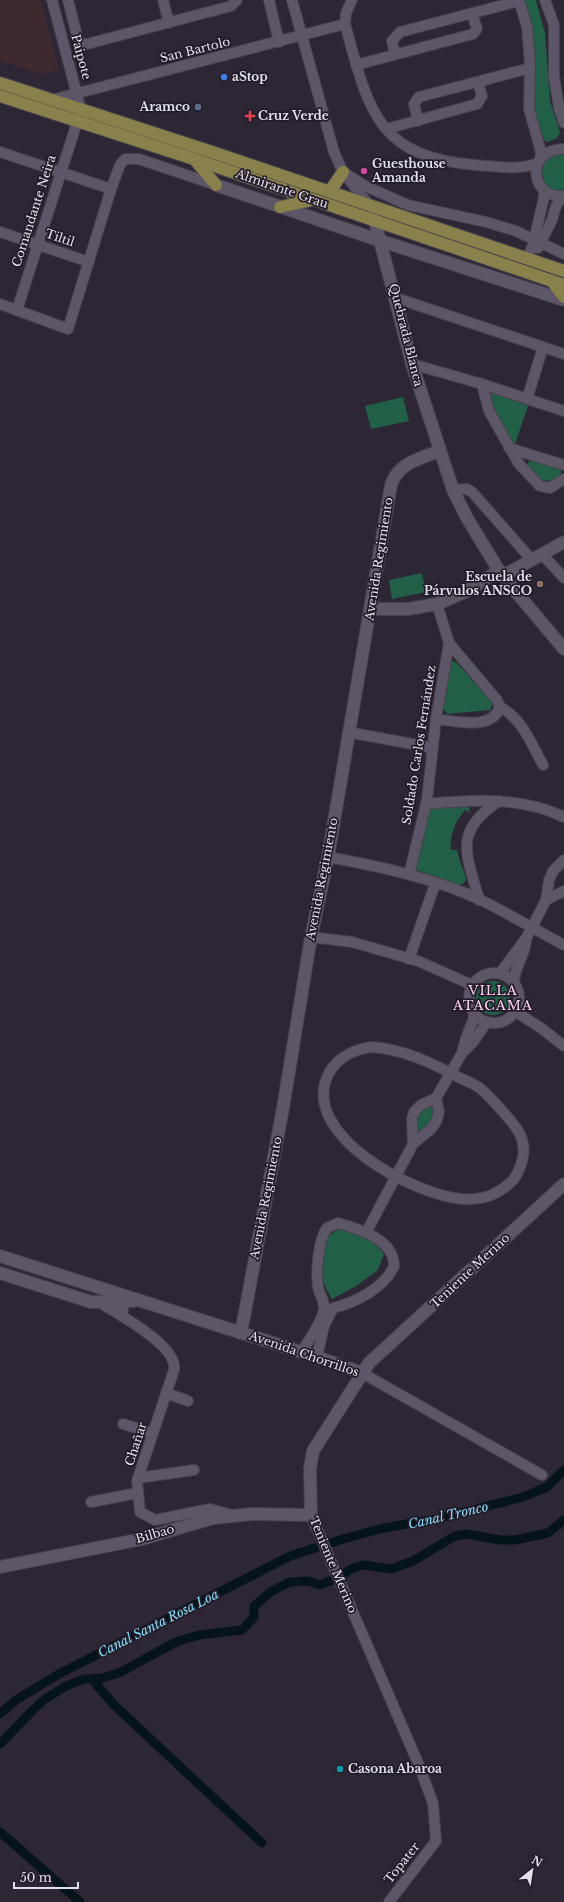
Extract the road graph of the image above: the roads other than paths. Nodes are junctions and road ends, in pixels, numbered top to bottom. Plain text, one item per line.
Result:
1 (53, 0) edge
2 (68, 0) edge
3 (163, 0) edge
4 (268, 0) edge
5 (292, 0) edge
6 (352, 0) edge
7 (519, 0) edge
8 (545, 0) edge
9 (237, 1) edge
10 (472, 13) junction
11 (169, 22) junction
12 (345, 24) junction
13 (302, 36) junction
14 (279, 42) junction
15 (395, 54) junction
16 (560, 63) edge
17 (356, 65) junction
18 (530, 68) junction
19 (478, 82) junction
20 (0, 83) edge
21 (77, 94) junction
22 (0, 96) edge
23 (51, 100) junction
24 (80, 115) junction
25 (418, 121) junction
26 (564, 123) edge
27 (386, 129) junction
28 (564, 149) edge
29 (0, 152) edge
30 (194, 159) junction
31 (539, 161) junction
32 (520, 168) junction
33 (60, 172) junction
34 (343, 172) junction
35 (536, 177) junction
36 (216, 185) junction
37 (111, 189) junction
38 (544, 190) junction
39 (330, 192) junction
40 (563, 196) edge
41 (313, 200) junction
42 (370, 206) junction
43 (280, 207) junction
44 (376, 222) junction
45 (0, 232) edge
46 (382, 241) junction
47 (537, 241) junction
48 (37, 244) junction
49 (564, 254) edge
50 (531, 261) junction
51 (89, 262) junction
52 (564, 271) edge
53 (558, 283) edge
54 (396, 298) junction
55 (564, 298) edge
56 (0, 304) edge
57 (17, 310) junction
58 (543, 347) junction
59 (564, 354) edge
60 (412, 364) junction
61 (482, 384) junction
62 (527, 399) junction
63 (564, 411) edge
64 (509, 448) junction
65 (438, 451) junction
66 (564, 465) edge
67 (564, 479) edge
68 (453, 490) junction
69 (564, 542) edge
70 (537, 557) junction
71 (500, 574) junction
72 (564, 578) edge
73 (437, 604) junction
74 (371, 608) junction
75 (449, 643) junction
76 (564, 649) edge
77 (500, 707) junction
78 (436, 719) junction
79 (348, 732) junction
80 (433, 748) junction
81 (543, 765) dead end
82 (500, 801) junction
83 (426, 804) junction
84 (564, 817) edge
85 (328, 856) junction
86 (564, 860) edge
87 (409, 875) junction
88 (435, 884) junction
89 (564, 891) edge
90 (479, 900) junction
91 (546, 900) junction
92 (531, 927) junction
93 (311, 937) junction
94 (527, 937) junction
95 (564, 945) edge
96 (409, 959) junction
97 (500, 973) junction
98 (514, 982) junction
99 (472, 985) junction
100 (516, 1012) junction
101 (475, 1015) junction
102 (487, 1022) junction
103 (564, 1046) edge
104 (462, 1053) junction
105 (450, 1073) junction
106 (436, 1098) junction
107 (413, 1144) junction
108 (394, 1177) junction
109 (564, 1184) edge
110 (366, 1232) junction
111 (0, 1256) edge
112 (0, 1273) edge
113 (91, 1285) junction
114 (140, 1300) junction
115 (95, 1302) junction
116 (124, 1302) junction
117 (329, 1306) junction
118 (122, 1316) junction
119 (241, 1333) junction
120 (302, 1352) junction
121 (317, 1357) junction
122 (362, 1373) junction
123 (166, 1393) junction
124 (188, 1400) dead end
125 (123, 1424) dead end
126 (153, 1433) junction
127 (194, 1470) dead end
128 (542, 1475) dead end
129 (138, 1478) junction
130 (137, 1493) junction
131 (91, 1502) dead end
132 (232, 1515) junction
133 (311, 1515) junction
134 (0, 1567) edge
135 (436, 1841) joint
136 (389, 1902) edge

1 - 21 street, Paipote
2 - 11 street
3 - 11 street
4 - 14 street
5 - 13 street, Quebrada Blanca
6 - 12 street
7 - 10 street
7 - 18 street
8 - 16 street
9 - 11 street
10 - 15 street
10 - 15 street
12 - 13 street, San Bartolo
12 - 17 street
13 - 14 street, San Bartolo
13 - 34 street, Quebrada Blanca
14 - 21 street, San Bartolo
15 - 17 street
16 - 26 street
17 - 27 street
18 - 19 street
18 - 31 street
19 - 25 street
19 - 25 street
20 - 23 main road, Almirante Grau
21 - 23 street, San Bartolo
21 - 24 street, Paipote
22 - 24 main road, Almirante Grau
23 - 24 main road, Almirante Grau
24 - 30 main road, Almirante Grau
24 - 33 street, Comandante Neira
24 - 39 main road, Almirante Grau
25 - 27 street
27 - 32 street
28 - 31 street
29 - 33 street
30 - 36 main road
30 - 41 main road, Almirante Grau
31 - 32 street
31 - 35 street
32 - 35 street
33 - 37 street
33 - 48 street, Comandante Neira
34 - 39 main road
34 - 42 street, Quebrada Blanca
34 - 47 street
35 - 38 street
36 - 37 street, Almirante Grau
36 - 43 street, Almirante Grau
37 - 51 street
38 - 40 street
38 - 47 street
39 - 42 main road, Almirante Grau
40 - 47 street
41 - 43 main road
41 - 44 main road, Almirante Grau
42 - 44 street, Quebrada Blanca
42 - 50 main road, Almirante Grau
43 - 46 street, Almirante Grau
44 - 46 street, Quebrada Blanca
44 - 53 main road, Almirante Grau
45 - 48 street, Tiltil
46 - 54 street, Quebrada Blanca
46 - 55 street, Almirante Grau
47 - 49 street
47 - 50 street
48 - 51 street, Tiltil
48 - 57 street, Comandante Neira
50 - 52 main road, Almirante Grau
51 - 57 street
53 - 55 main road
54 - 58 street
54 - 60 street, Quebrada Blanca
56 - 57 street
58 - 59 street
58 - 62 street
60 - 61 street
60 - 65 street, Quebrada Blanca
61 - 62 street
61 - 64 street
62 - 63 street
64 - 66 street
64 - 67 street
65 - 68 street, Quebrada Blanca
65 - 74 street, Avenida Regimiento
68 - 70 street
68 - 71 street, Quebrada Blanca
69 - 70 street
70 - 71 street
70 - 72 street
71 - 73 street
71 - 76 street, Quebrada Blanca
73 - 74 street
73 - 75 street
74 - 79 street, Avenida Regimiento
75 - 77 street
75 - 78 street, Soldado Carlos Fernández
77 - 78 street
77 - 81 street
78 - 80 street, Soldado Carlos Fernández
79 - 80 street
79 - 85 street, Avenida Regimiento
80 - 83 street, Soldado Carlos Fernández
82 - 83 street
82 - 84 street
82 - 90 street
83 - 87 street, Soldado Carlos Fernández
85 - 87 street
85 - 93 street, Avenida Regimiento
86 - 91 street
87 - 88 street
88 - 90 street
88 - 96 street
89 - 91 street
90 - 92 street
91 - 92 street
92 - 94 street
92 - 95 street
93 - 96 street
93 - 119 street, Avenida Regimiento
94 - 97 street
94 - 98 street
96 - 99 street
97 - 98 street
97 - 99 street
98 - 100 street
99 - 101 street
100 - 102 street
100 - 103 street
101 - 102 street
101 - 104 street
102 - 104 street
104 - 105 street
105 - 106 street
105 - 108 street
105 - 108 street
106 - 107 street
106 - 107 street
107 - 108 street
108 - 110 street
109 - 122 street, Teniente Merino
110 - 117 street
110 - 117 street
111 - 113 street, Avenida Chorrillos
112 - 115 street
113 - 114 street, Avenida Chorrillos
113 - 115 street
114 - 116 street
114 - 119 street, Avenida Chorrillos
115 - 116 street
115 - 118 street, Chañar
116 - 118 street
117 - 120 street
117 - 121 street
118 - 123 street, Chañar
119 - 120 street, Avenida Chorrillos
120 - 121 street, Avenida Chorrillos
121 - 122 street, Avenida Chorrillos
122 - 128 street, Avenida Chorrillos
122 - 133 street, Teniente Merino
123 - 124 street
123 - 126 street, Chañar
125 - 126 street
126 - 129 street, Chañar
127 - 129 street
129 - 130 street, Chañar
130 - 131 street
130 - 132 street, Chañar
132 - 133 street, Bilbao
132 - 134 street, Bilbao
133 - 135 street, Teniente Merino
135 - 136 street, Topater

